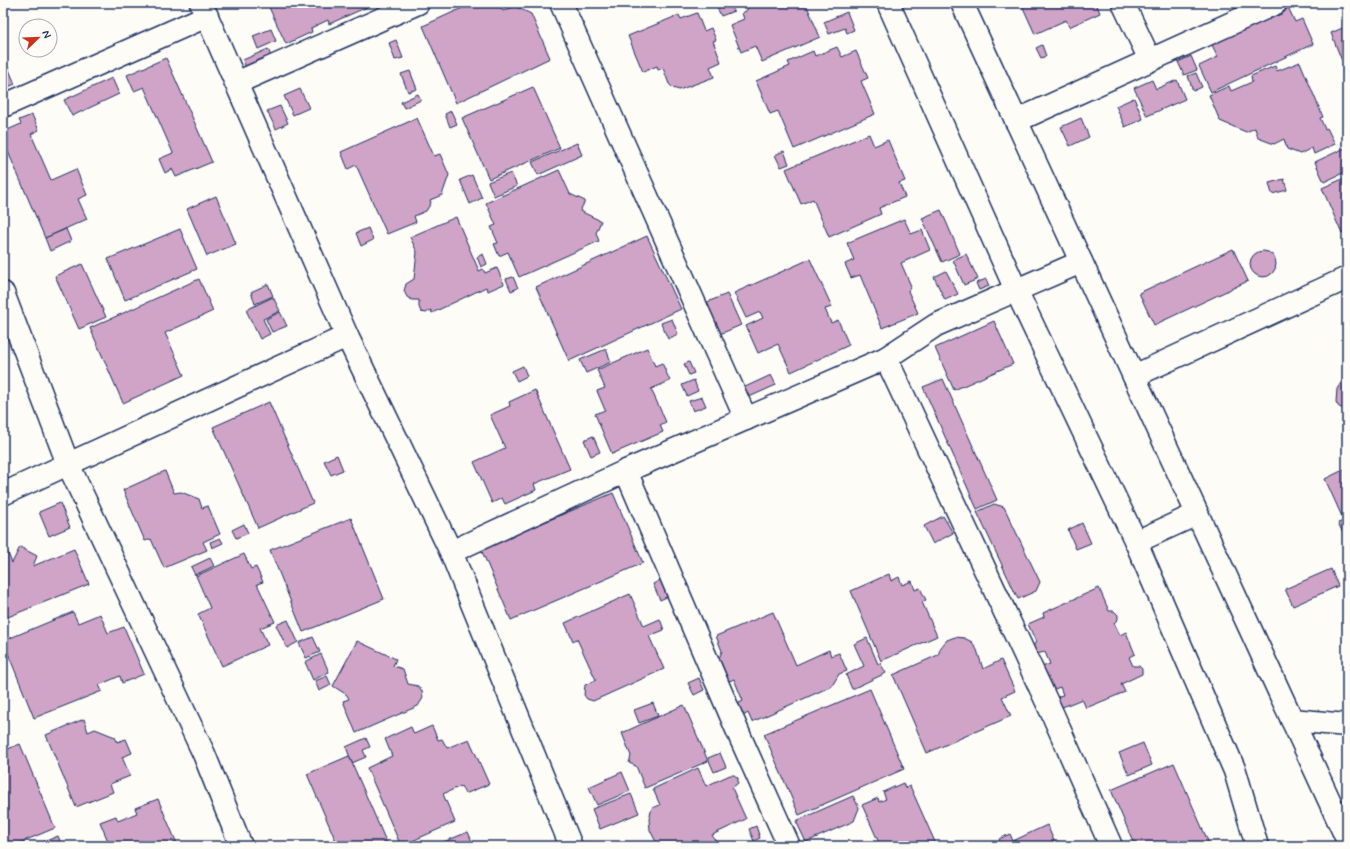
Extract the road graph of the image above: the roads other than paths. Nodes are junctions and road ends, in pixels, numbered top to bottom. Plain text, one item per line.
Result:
1 (418, 3) edge
2 (561, 3) edge
3 (888, 3) edge
4 (962, 3) edge
5 (1123, 3) edge
6 (1276, 3) edge
7 (204, 10) edge
8 (1150, 60) junction
9 (236, 83) junction
10 (3, 106) edge
11 (1016, 121) junction
12 (1081, 262) junction
13 (1347, 278) edge
14 (1016, 290) junction
15 (3, 293) edge
16 (347, 336) junction
17 (886, 358) junction
18 (1134, 376) junction
19 (746, 419) junction
20 (68, 464) junction
21 (626, 471) junction
22 (3, 494) edge
23 (1197, 514) junction
24 (1136, 542) junction
25 (451, 552) junction
26 (1292, 720) junction
27 (1347, 725) edge
28 (1347, 839) edge
29 (241, 846) edge
30 (571, 846) edge
31 (789, 846) edge
32 (1111, 846) edge
33 (1258, 846) edge

1 - 9 street
2 - 19 street
3 - 14 street
4 - 11 street
5 - 8 street
6 - 8 street
7 - 9 street
7 - 10 street
8 - 11 street
9 - 16 street
11 - 12 street
12 - 14 street
12 - 18 street
13 - 18 street
14 - 17 street
14 - 24 street
15 - 20 street
16 - 20 street
16 - 25 street
17 - 19 street
17 - 32 street
18 - 23 street
19 - 21 street
20 - 22 street
20 - 29 street
21 - 25 street
21 - 31 street
23 - 24 street
23 - 26 street
24 - 33 street
25 - 30 street
26 - 27 street
26 - 28 street

